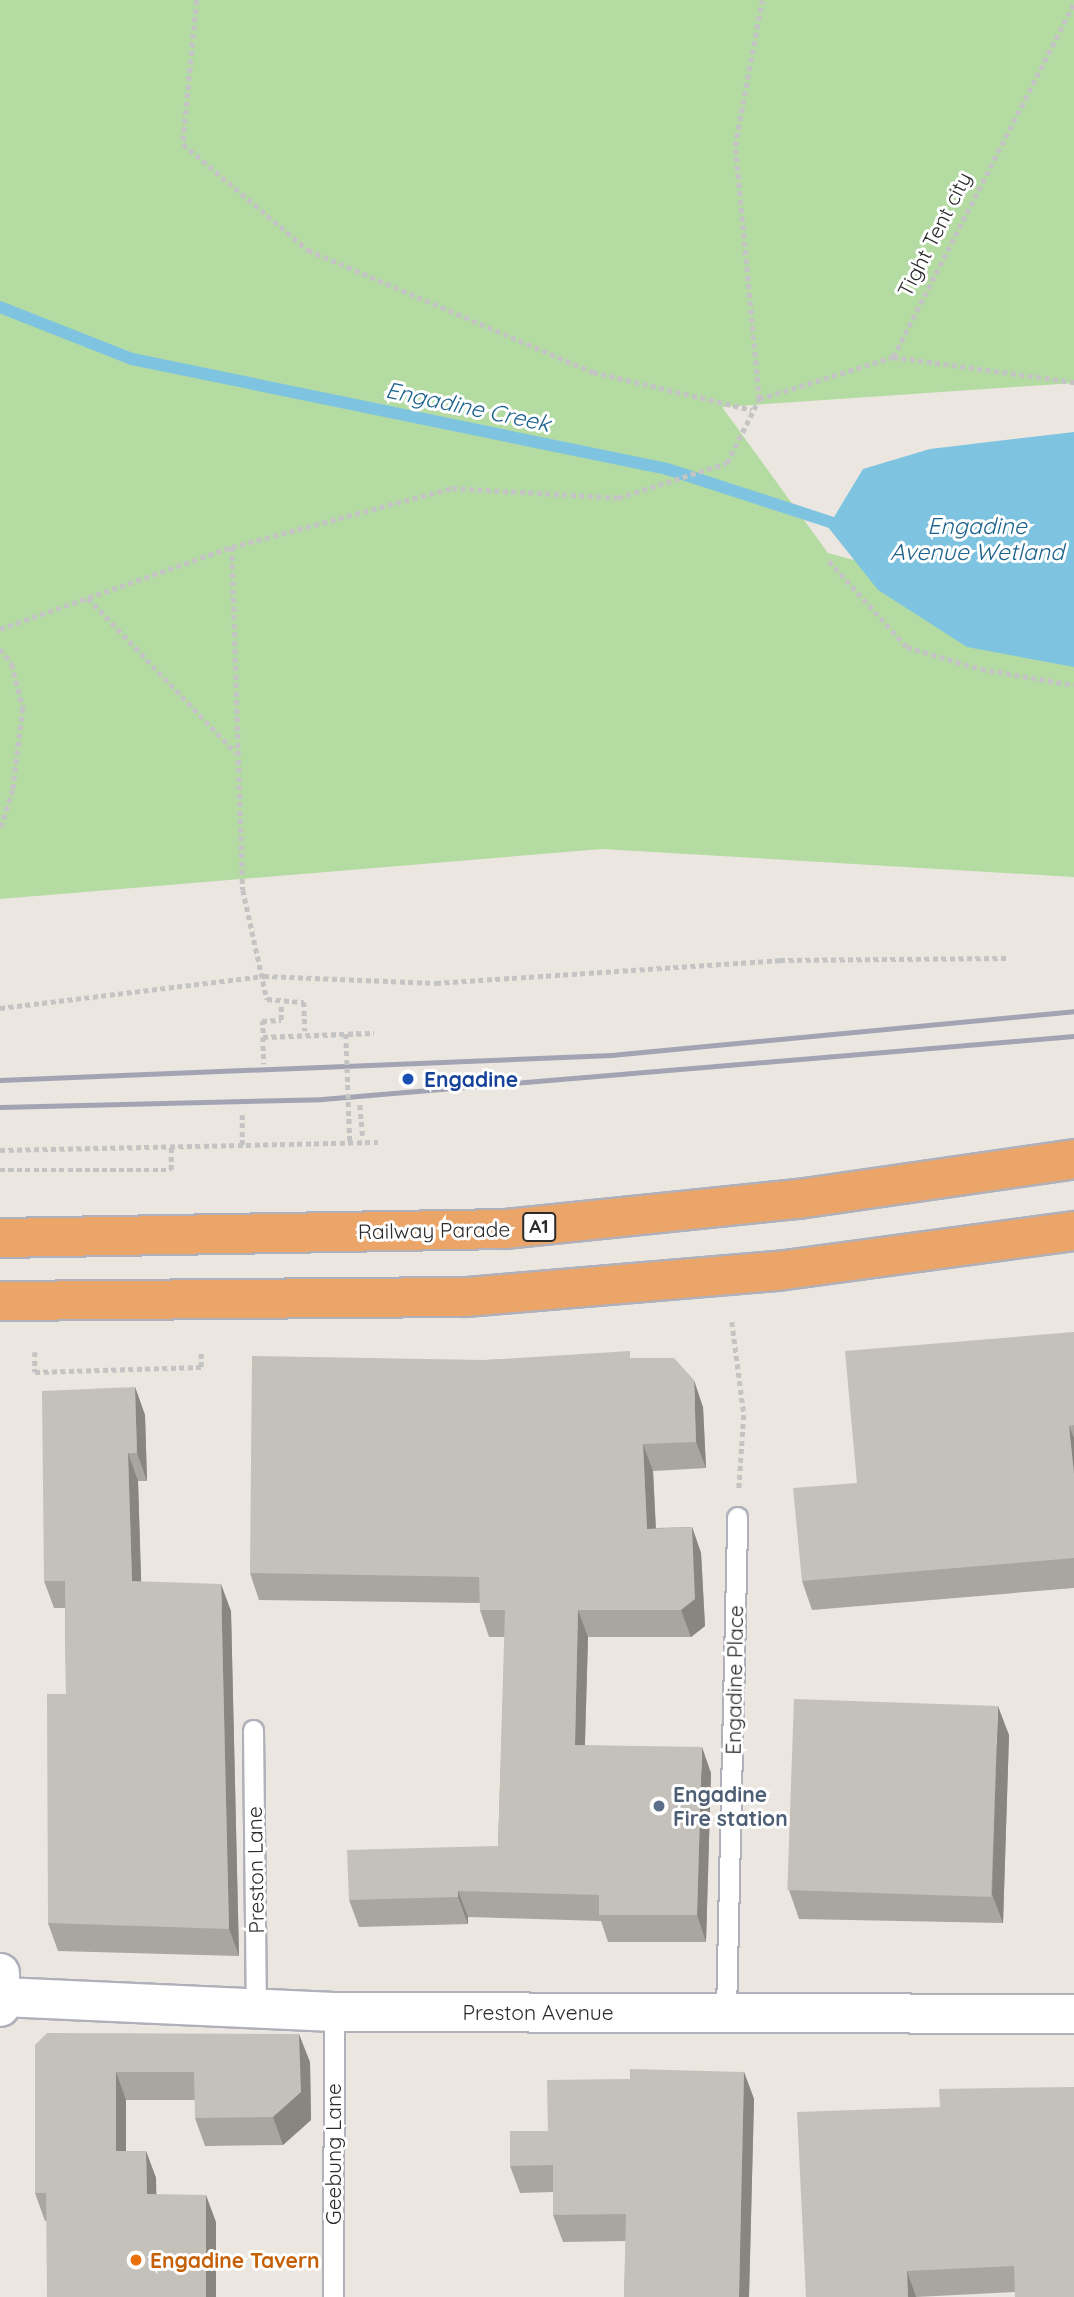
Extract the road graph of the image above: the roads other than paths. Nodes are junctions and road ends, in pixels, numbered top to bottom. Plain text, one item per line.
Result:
1 (1074, 1158) edge
2 (1074, 1231) edge
3 (0, 1238) edge
4 (0, 1301) edge
5 (737, 1517) road end
6 (253, 1730) dead end
7 (1, 1992) edge
8 (256, 2009) junction
9 (334, 2012) junction
10 (726, 2012) junction
11 (1074, 2014) edge
12 (333, 2297) edge

1 - 3 highway, Railway Parade / A1
2 - 4 highway
5 - 10 lane, Engadine Place
6 - 8 lane, Preston Lane
7 - 8 street, Preston Avenue
8 - 9 street, Preston Avenue
9 - 10 street, Preston Avenue
9 - 12 lane, Geebung Lane
10 - 11 street, Preston Avenue

